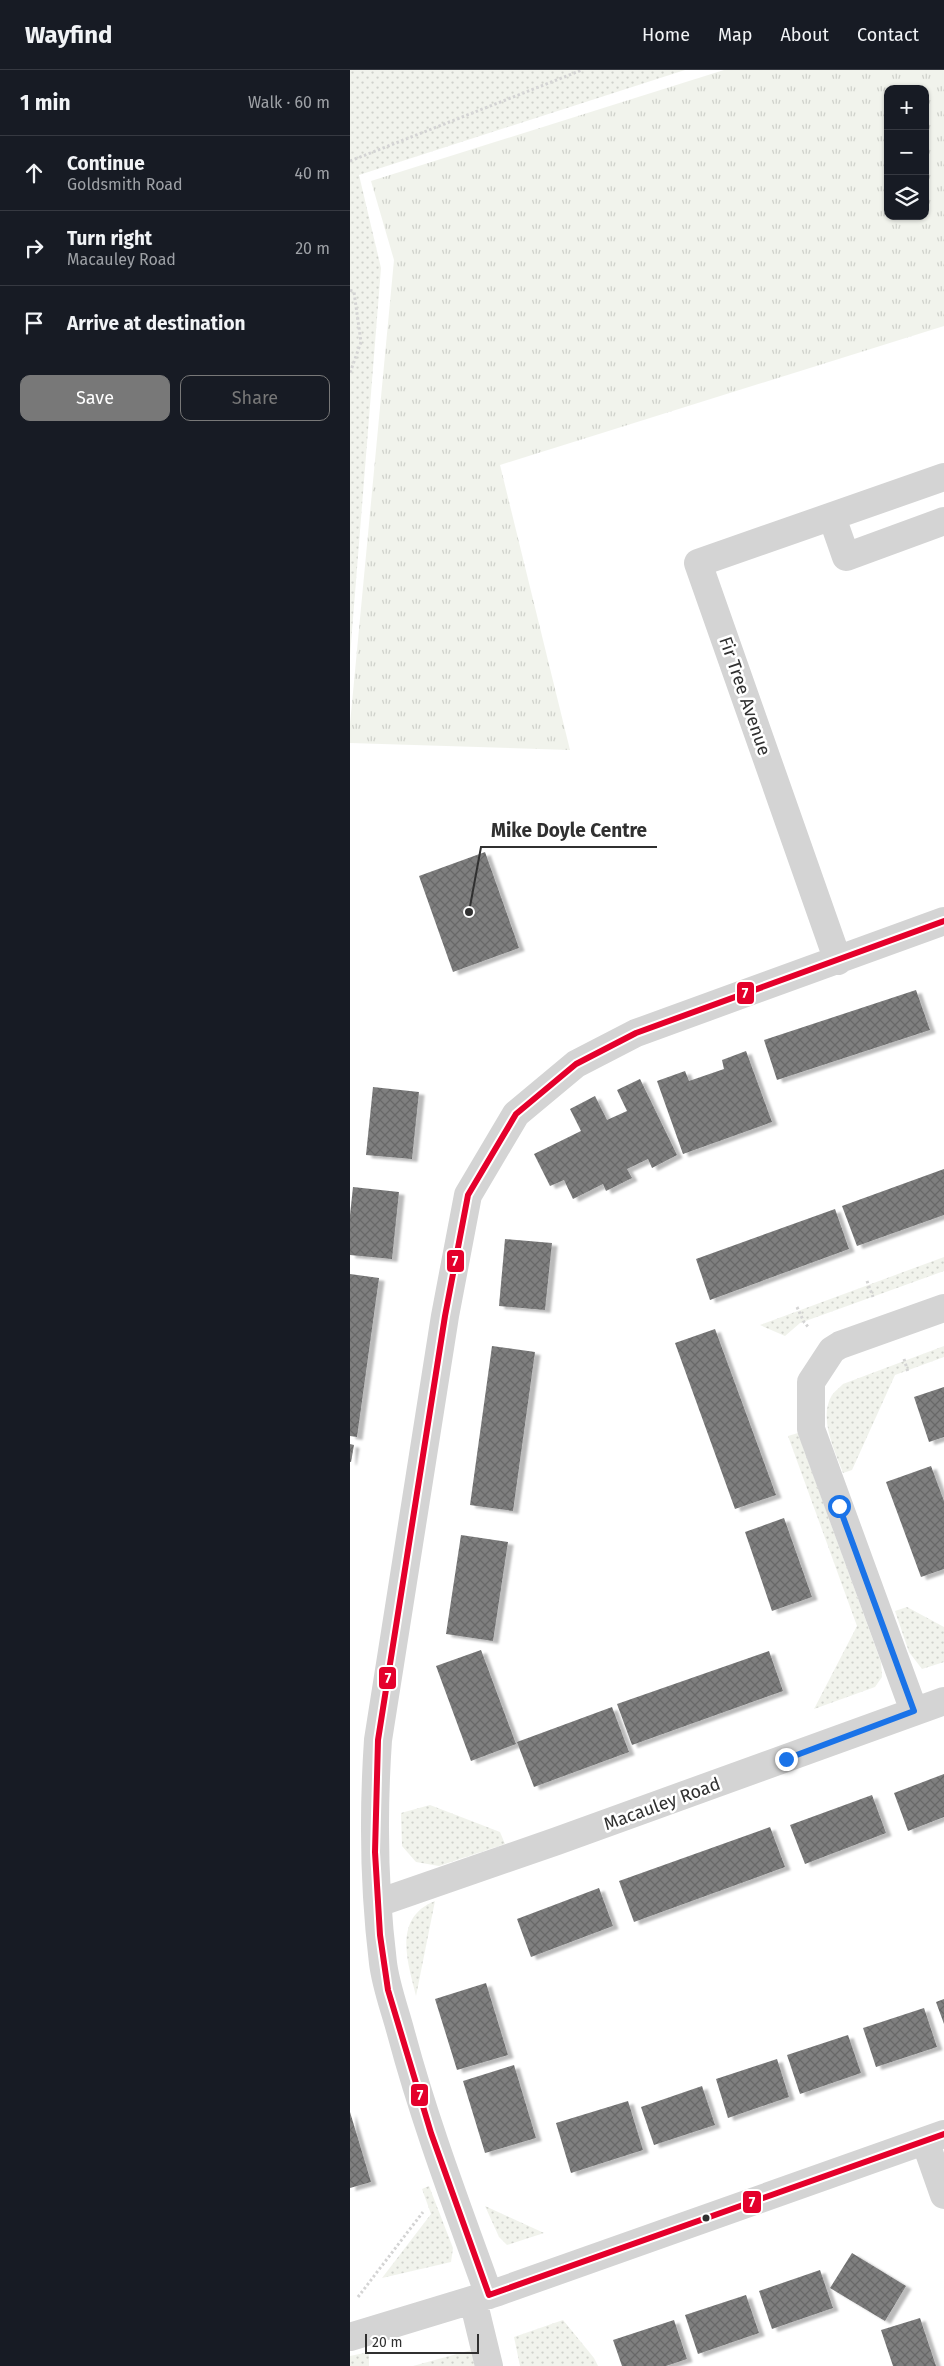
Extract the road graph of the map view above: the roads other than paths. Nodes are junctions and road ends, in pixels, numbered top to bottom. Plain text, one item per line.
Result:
1 (944, 477) edge
2 (832, 517) junction
3 (944, 521) edge
4 (944, 921) edge
5 (838, 961) junction
6 (944, 1308) edge
7 (944, 1700) edge
8 (914, 1711) junction
9 (378, 1903) junction
10 (934, 2137) edge
11 (944, 2194) edge
12 (481, 2298) junction
13 (350, 2337) edge
14 (489, 2366) edge

1 - 2 street, Fir Tree Avenue
2 - 3 street
2 - 5 street, Fir Tree Avenue
4 - 5 street
5 - 9 street
6 - 8 street
7 - 8 street, Macauley Road
8 - 9 street, Macauley Road
9 - 12 street
10 - 11 street
10 - 12 street
12 - 13 street
12 - 14 street

